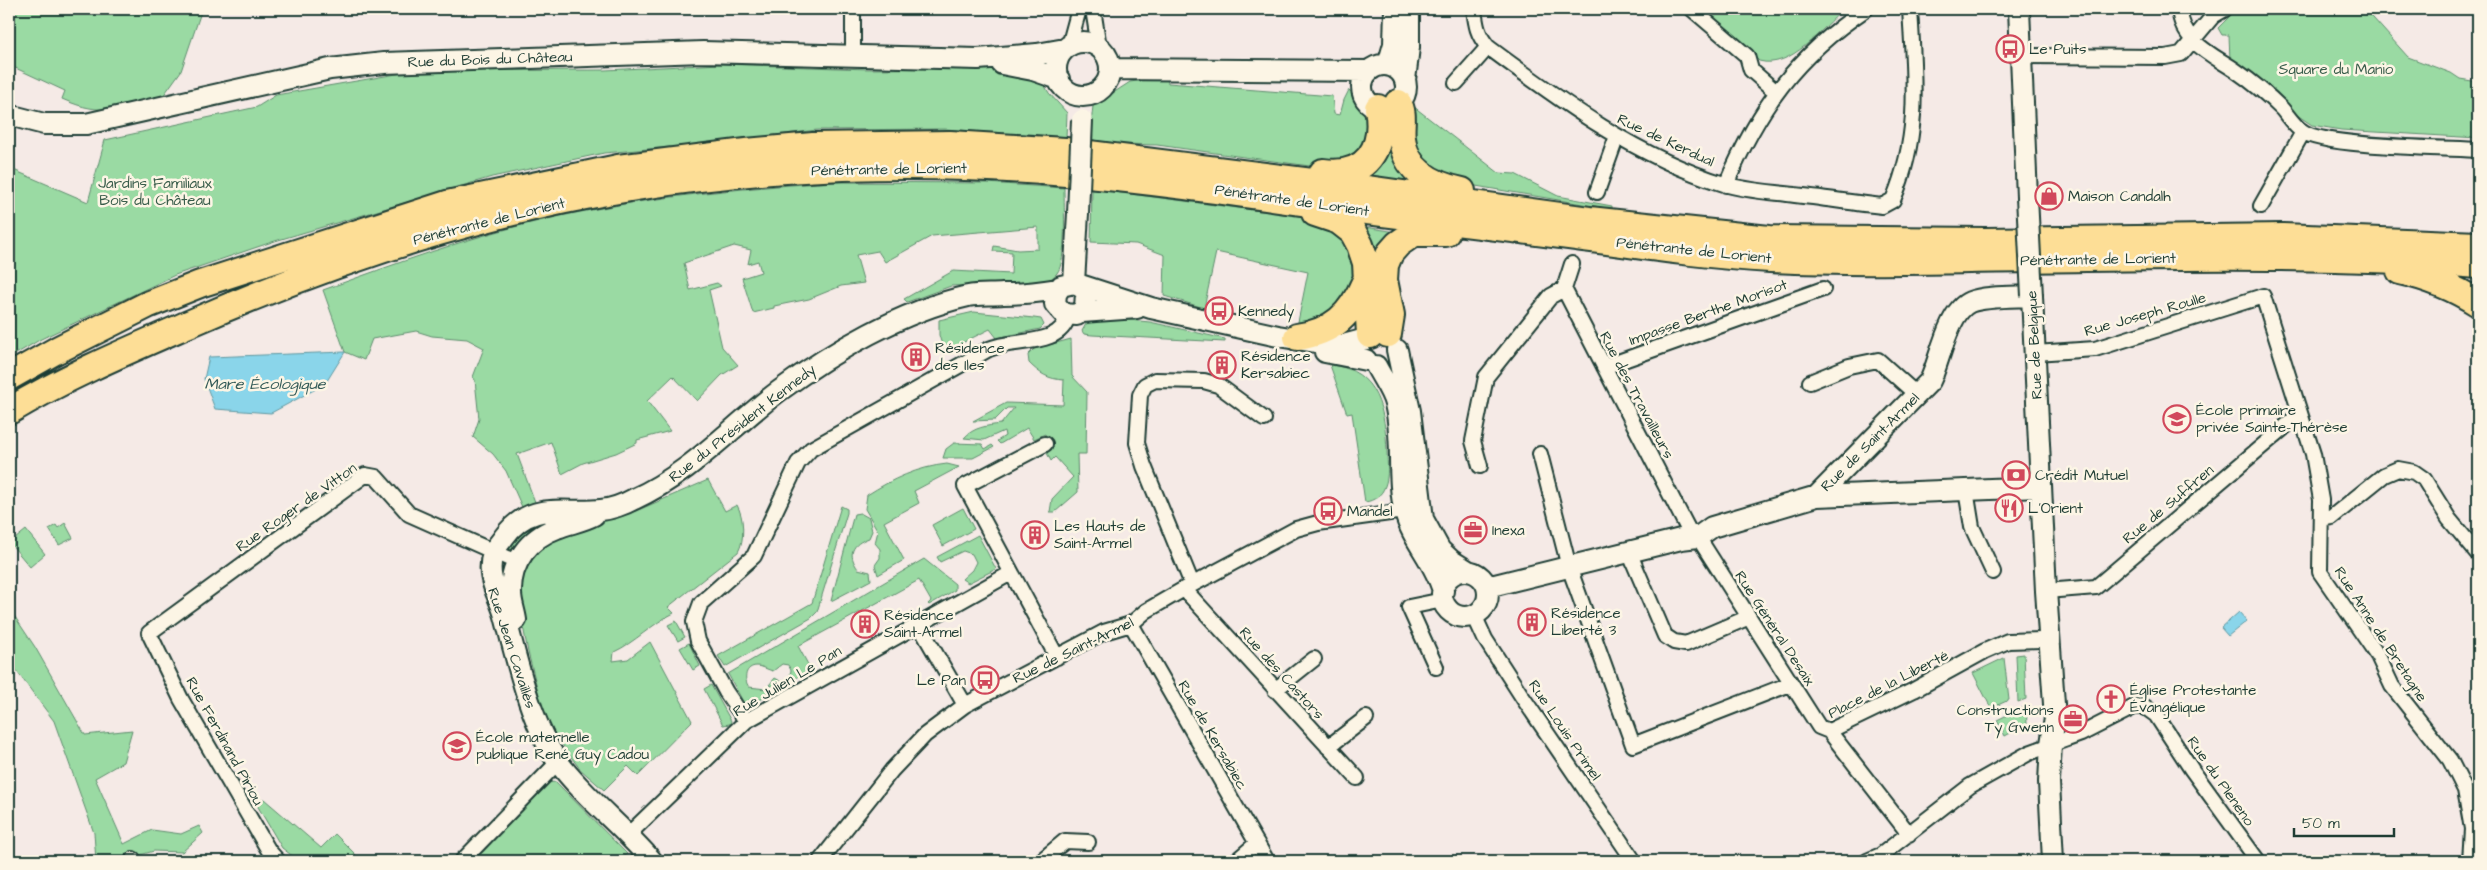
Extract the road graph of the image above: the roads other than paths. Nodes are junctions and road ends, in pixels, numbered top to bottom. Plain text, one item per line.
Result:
1 (853, 9) edge
2 (1079, 9) edge
3 (1093, 9) edge
4 (1395, 9) edge
5 (1409, 9) edge
6 (1474, 9) edge
7 (1692, 9) edge
8 (1866, 9) edge
9 (1910, 9) edge
10 (2019, 9) edge
11 (2180, 9) edge
12 (2225, 9) edge
13 (2192, 40) junction
14 (1067, 47) junction
15 (1099, 47) junction
16 (1488, 47) junction
17 (2022, 56) junction
18 (853, 57) junction
19 (978, 59) junction
20 (1388, 65) junction
21 (1110, 69) junction
22 (1247, 71) junction
23 (1368, 71) junction
24 (1059, 79) junction
25 (1456, 83) dead end
26 (1776, 92) junction
27 (1081, 95) junction
28 (1386, 96) junction
29 (9, 115) edge
30 (2303, 132) junction
31 (1617, 136) junction
32 (2478, 150) edge
33 (1065, 151) junction
34 (993, 168) junction
35 (1726, 185) junction
36 (1597, 192) dead end
37 (2261, 206) dead end
38 (2478, 235) edge
39 (1744, 237) junction
40 (2283, 237) junction
41 (2478, 245) edge
42 (2242, 257) junction
43 (1768, 258) junction
44 (1572, 264) dead end
45 (2478, 265) edge
46 (219, 278) junction
47 (1365, 282) junction
48 (1564, 289) junction
49 (1823, 289) dead end
50 (2032, 296) junction
51 (2263, 296) joint
52 (1070, 299) junction
53 (2478, 303) edge
54 (1151, 308) junction
55 (1287, 337) junction
56 (1377, 348) junction
57 (131, 349) junction
58 (2035, 353) junction
59 (1604, 367) junction
60 (9, 377) edge
61 (1810, 382) dead end
62 (9, 388) edge
63 (1917, 395) junction
64 (9, 411) edge
65 (2300, 414) junction
66 (1264, 418) dead end
67 (9, 428) edge
68 (1045, 444) dead end
69 (1540, 454) dead end
70 (1480, 466) dead end
71 (2041, 487) junction
72 (1966, 490) junction
73 (1816, 496) junction
74 (603, 510) junction
75 (1404, 511) junction
76 (2322, 519) junction
77 (1698, 537) junction
78 (494, 552) junction
79 (1630, 552) junction
80 (2478, 554) edge
81 (518, 562) junction
82 (1569, 567) junction
83 (1468, 571) junction
84 (1993, 572) dead end
85 (1012, 573) junction
86 (1188, 586) junction
87 (1487, 588) junction
88 (2046, 591) junction
89 (1443, 596) junction
90 (1474, 615) junction
91 (1747, 618) junction
92 (918, 623) junction
93 (1131, 624) junction
94 (149, 633) joint
95 (2041, 640) junction
96 (1057, 657) junction
97 (1314, 660) dead end
98 (1436, 667) dead end
99 (1790, 684) junction
100 (1275, 690) junction
101 (965, 705) junction
102 (534, 716) junction
103 (1366, 718) dead end
104 (746, 721) junction
105 (1830, 730) junction
106 (2046, 746) junction
107 (1328, 747) junction
108 (558, 762) junction
109 (1357, 778) dead end
110 (629, 834) junction
111 (1909, 834) junction
112 (1088, 842) dead end
113 (1257, 844) junction
114 (1882, 858) edge
115 (278, 861) edge
116 (462, 861) edge
117 (652, 861) edge
118 (820, 861) edge
119 (1041, 861) edge
120 (1236, 861) edge
121 (1267, 861) edge
122 (1634, 861) edge
123 (1867, 861) edge
124 (2053, 861) edge
125 (2258, 861) edge
126 (2470, 861) edge

1 - 18 street
2 - 14 street
3 - 15 street
4 - 20 street
5 - 28 street
6 - 16 street, Rue de Kerdual
7 - 26 street
8 - 26 street
9 - 35 street, Rue de Kerdual
10 - 17 street, Rue de Belgique
11 - 13 street
12 - 13 street
13 - 17 street
13 - 30 street
14 - 15 street
14 - 19 street, Rue du Bois du Château
14 - 24 street
15 - 21 street
16 - 25 street
16 - 31 street, Rue de Kerdual
17 - 50 street, Rue de Belgique, bridge
18 - 19 street, Rue du Bois du Château
18 - 29 street, Rue du Bois du Château
19 - 24 street, Rue du Bois du Château
20 - 23 street
20 - 28 street
21 - 22 street
21 - 27 street
22 - 23 street
22 - 28 street
23 - 28 street
24 - 27 street
26 - 35 street
27 - 52 street, bridge
28 - 33 highway
28 - 39 highway
30 - 32 street
30 - 37 street
31 - 35 street, Rue de Kerdual
31 - 36 street
33 - 39 highway, Pénétrante de Lorient
33 - 46 highway, Pénétrante de Lorient
34 - 43 highway, Pénétrante de Lorient
34 - 47 highway
34 - 57 highway, Pénétrante de Lorient
38 - 40 highway
39 - 40 highway, Pénétrante de Lorient
40 - 41 highway, Pénétrante de Lorient
42 - 43 highway, Pénétrante de Lorient
42 - 45 highway, Pénétrante de Lorient
42 - 53 highway
43 - 56 highway
44 - 48 street
46 - 60 highway
46 - 62 highway
47 - 55 highway
47 - 56 highway
48 - 59 street, Rue des Travailleurs
48 - 70 street
49 - 59 street, Impasse Berthe Morisot
50 - 58 street, Rue de Belgique
50 - 63 street, Rue de Saint-Armel
51 - 58 street, Rue Joseph Roulle
51 - 65 street, Rue Anne de Bretagne
52 - 54 street, Rue du Président Kennedy
52 - 54 street, Rue du Président Kennedy
52 - 74 street, Rue du Président Kennedy
52 - 104 street
54 - 55 street, Rue du Président Kennedy
55 - 56 street, Rue du Président Kennedy
56 - 75 street
56 - 83 street
57 - 64 highway
57 - 67 highway
58 - 71 street, Rue de Belgique
59 - 77 street, Rue des Travailleurs
61 - 63 street
63 - 73 street, Rue de Saint-Armel
65 - 76 street, Rue Anne de Bretagne
65 - 88 street, Rue de Suffren
66 - 86 street, Rue des Castors
68 - 85 street
69 - 82 street
71 - 72 street
71 - 88 street, Rue de Belgique
72 - 73 street
72 - 84 street
73 - 77 street, Rue de Saint-Armel
74 - 78 street, Rue du Président Kennedy
74 - 81 street, Rue Jean Cavaillès
75 - 86 street, Rue de Saint-Armel
75 - 89 street
76 - 80 street
76 - 126 street, Rue Anne de Bretagne
77 - 79 street, Rue de Saint-Armel
77 - 91 street, Rue Général Desaix
78 - 81 street, Rue Roger de Vitton
78 - 94 street, Rue Roger de Vitton
78 - 102 street, Rue Jean Cavaillès
79 - 82 street, Rue de Saint-Armel
79 - 91 street
81 - 102 street, Rue Jean Cavaillès
82 - 87 street, Rue de Saint-Armel
82 - 99 street
83 - 87 street
83 - 89 street
85 - 92 street, Rue Julien Le Pan
85 - 96 street
86 - 93 street, Rue de Saint-Armel
86 - 100 street, Rue des Castors
87 - 90 street
88 - 95 street, Rue de Belgique
88 - 106 street, Rue de Belgique
89 - 90 street
89 - 98 street
90 - 122 street, Rue Louis Primel
91 - 99 street, Rue Général Desaix
92 - 101 street
92 - 104 street, Rue Julien Le Pan
93 - 96 street, Rue de Saint-Armel
93 - 113 street, Rue de Kersabiec
94 - 115 street, Rue Ferdinand Piriou
95 - 105 street, Place de la Liberté
95 - 106 street, Rue de Belgique
96 - 101 street, Rue de Saint-Armel
97 - 100 street
99 - 105 street, Rue Général Desaix
100 - 107 street, Rue des Castors
101 - 118 street, Rue de Saint-Armel
102 - 108 street, Rue Jean Cavaillès
103 - 107 street
104 - 110 street, Rue Julien Le Pan
105 - 111 street, Place de la Liberté
106 - 111 street
106 - 124 street, Rue de Belgique
106 - 125 street, Rue du Pleneno
107 - 109 street, Rue des Castors
108 - 110 street, Rue Jean Cavaillès
108 - 116 street
110 - 117 street, Rue Jean Cavaillès
111 - 114 street
112 - 119 street
113 - 120 street
113 - 121 street, Rue de Kersabiec
114 - 123 street

